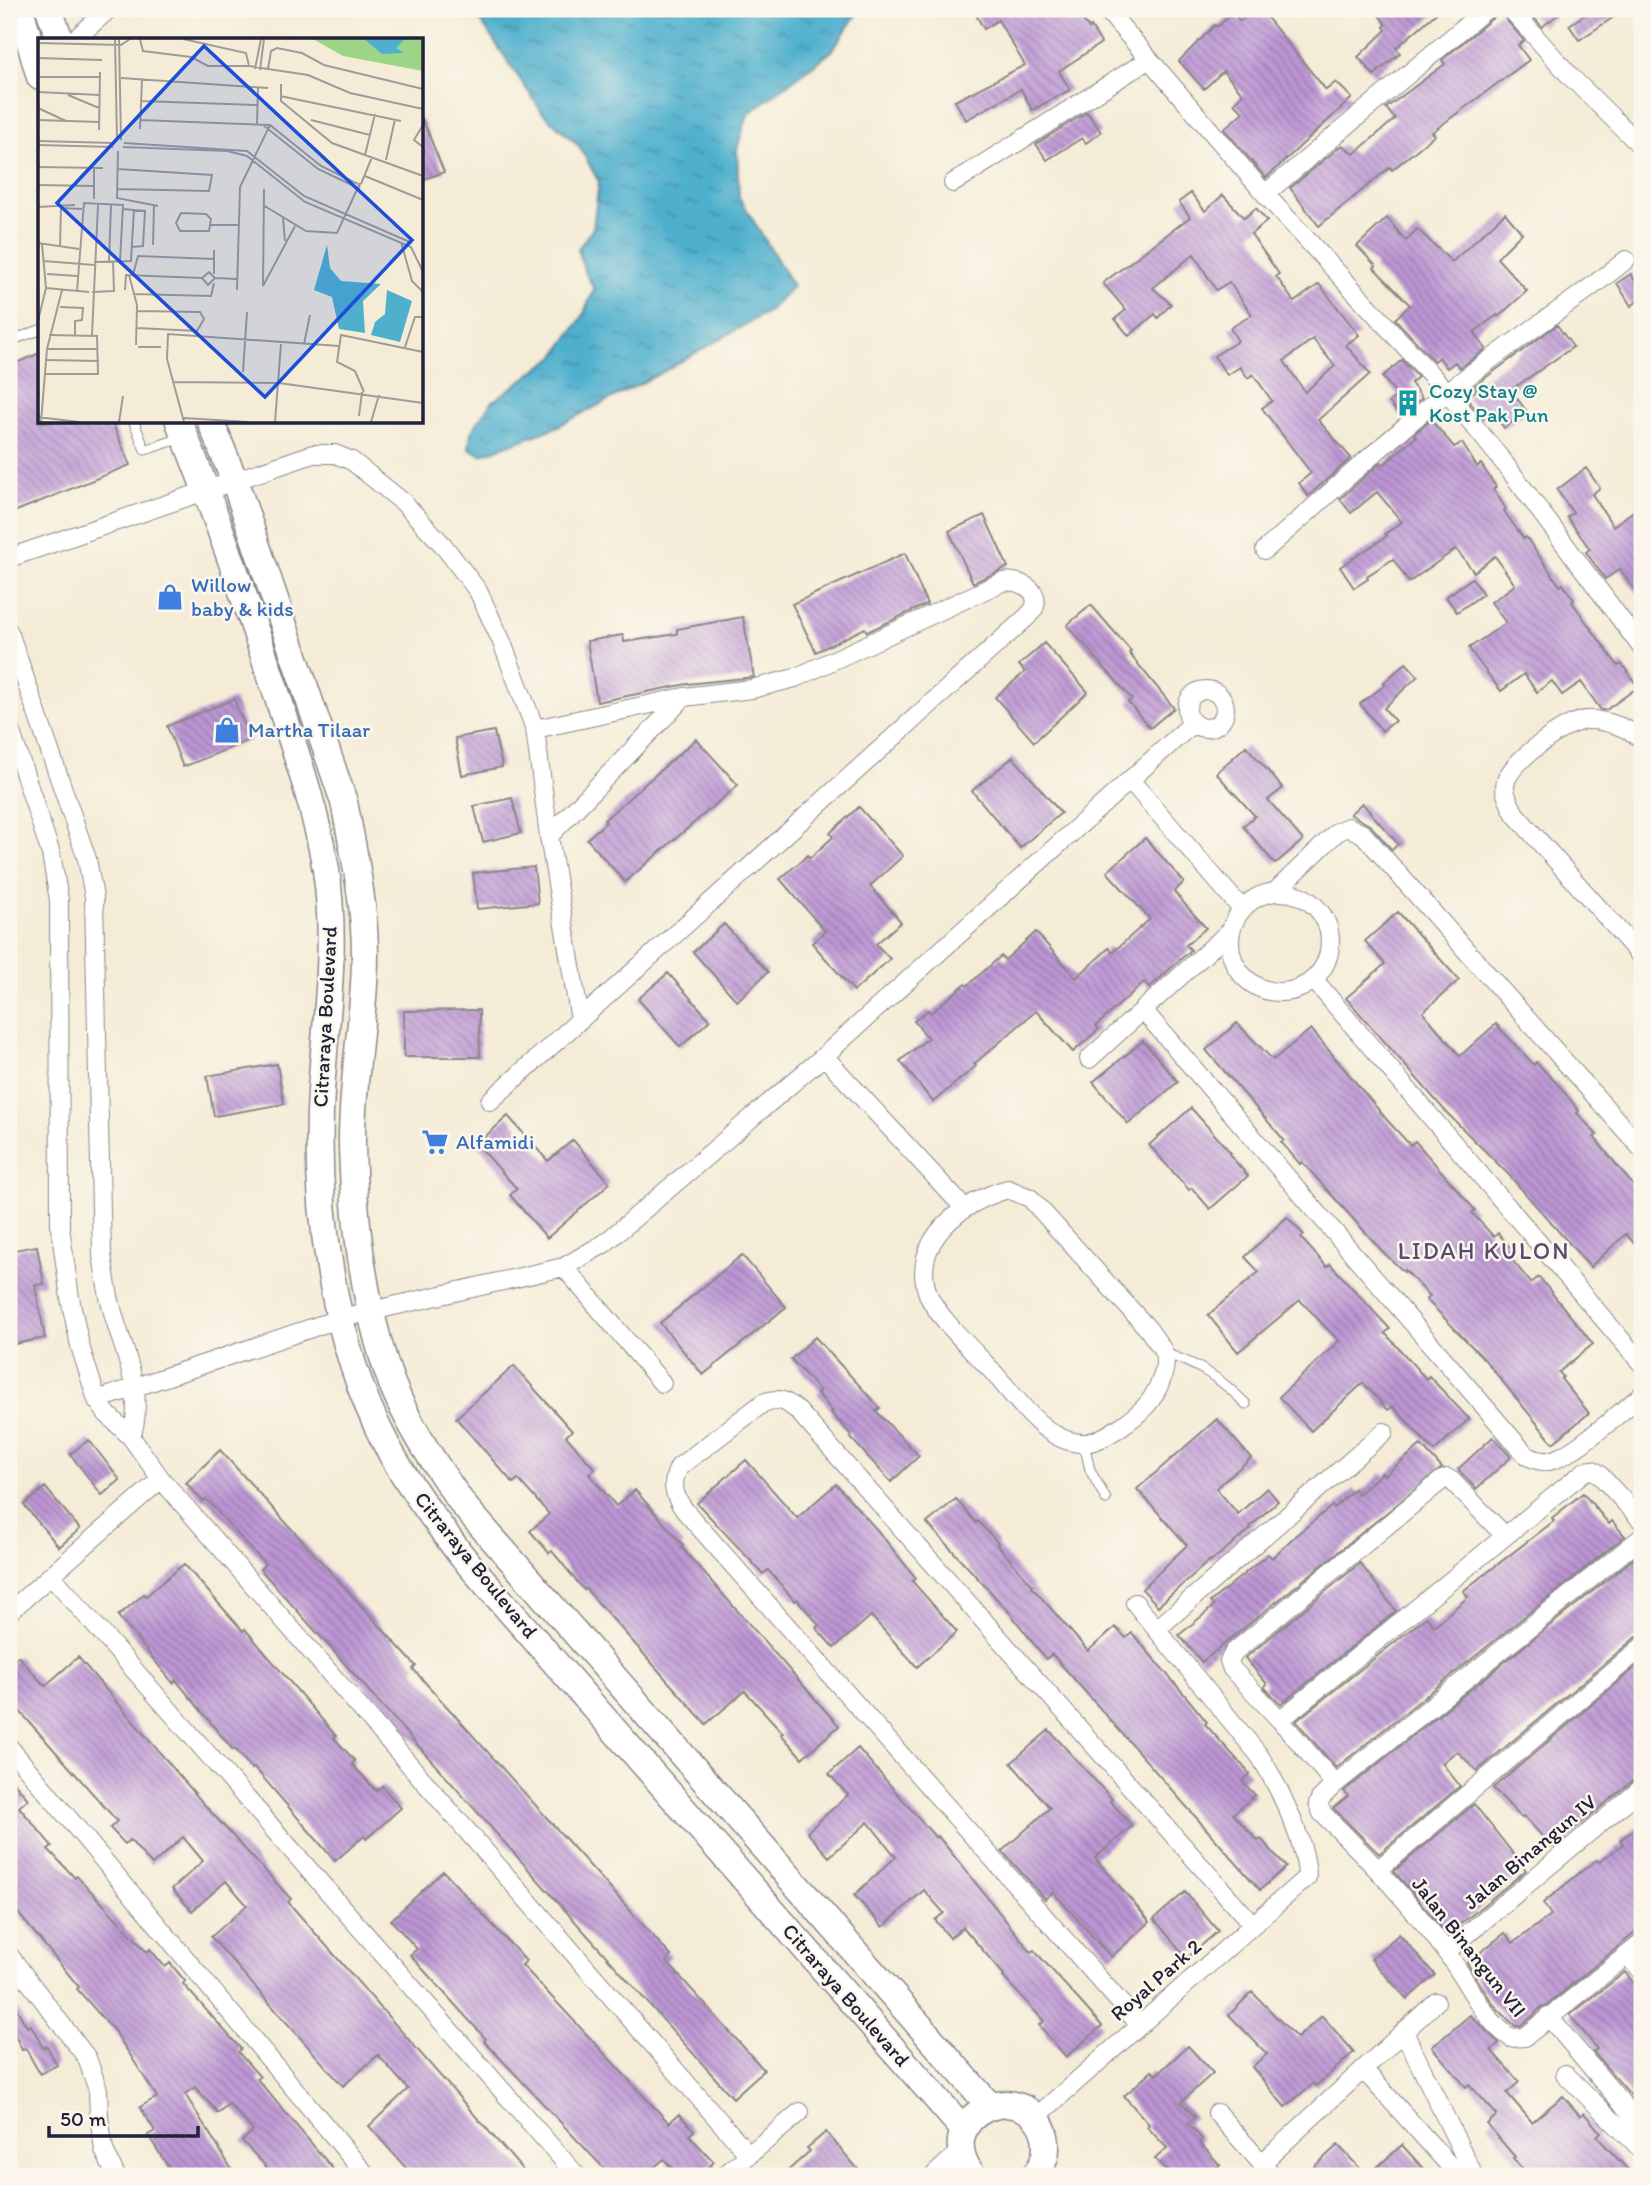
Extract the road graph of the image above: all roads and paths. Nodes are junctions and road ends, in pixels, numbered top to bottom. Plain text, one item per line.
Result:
1 (20, 9) edge
2 (49, 9) edge
3 (109, 9) edge
4 (1106, 9) edge
5 (1486, 9) edge
6 (1511, 9) edge
7 (59, 38) edge
8 (76, 38) edge
9 (1148, 60) junction
10 (38, 70) edge
11 (1642, 147) edge
12 (953, 183) dead end
13 (1265, 194) junction
14 (1626, 260) dead end
15 (38, 331) edge
16 (9, 341) edge
17 (1447, 392) junction
18 (135, 424) edge
19 (212, 424) edge
20 (182, 429) edge
21 (235, 482) junction
22 (206, 491) junction
23 (1265, 550) dead end
24 (9, 558) edge
25 (9, 632) edge
26 (1642, 648) edge
27 (684, 697) junction
28 (1193, 723) dead end
29 (9, 726) edge
30 (535, 729) junction
31 (1642, 740) edge
32 (1130, 779) junction
33 (549, 836) junction
34 (1277, 890) junction
35 (1241, 908) junction
36 (1229, 932) junction
37 (1642, 957) edge
38 (1314, 980) junction
39 (1143, 1010) junction
40 (580, 1020) junction
41 (824, 1056) junction
42 (1089, 1059) dead end
43 (490, 1101) dead end
44 (1642, 1149) edge
45 (964, 1209) junction
46 (564, 1267) junction
47 (372, 1310) junction
48 (341, 1318) junction
49 (1164, 1353) junction
50 (1642, 1364) edge
51 (662, 1383) dead end
52 (135, 1387) junction
53 (1642, 1395) edge
54 (97, 1400) junction
55 (1246, 1404) dead end
56 (1384, 1432) dead end
57 (131, 1437) junction
58 (1084, 1443) junction
59 (161, 1479) junction
60 (1106, 1499) dead end
61 (1642, 1521) edge
62 (1506, 1536) junction
63 (1642, 1537) edge
64 (51, 1575) junction
65 (1136, 1603) dead end
66 (9, 1612) edge
67 (1158, 1628) junction
68 (1642, 1647) edge
69 (1280, 1720) junction
70 (9, 1747) edge
71 (1642, 1788) edge
72 (1330, 1789) junction
73 (1379, 1869) junction
74 (1253, 1925) junction
75 (1642, 1943) edge
76 (1446, 1952) junction
77 (9, 1955) edge
78 (1627, 1955) junction
79 (1642, 1972) edge
80 (1436, 2002) dead end
81 (1548, 2016) junction
82 (1140, 2025) junction
83 (1404, 2032) junction
84 (1363, 2069) junction
85 (1565, 2074) dead end
86 (990, 2106) junction
87 (800, 2112) dead end
88 (1217, 2113) dead end
89 (1035, 2118) junction
90 (1642, 2127) edge
91 (1642, 2150) edge
92 (966, 2153) edge
93 (749, 2155) junction
94 (1267, 2170) edge
95 (1044, 2172) edge
96 (116, 2176) edge
97 (367, 2176) edge
98 (577, 2176) edge
99 (724, 2176) edge
100 (937, 2176) edge
101 (1459, 2176) edge
102 (1474, 2176) edge

1 - 10 main road
2 - 7 main road
3 - 8 street
4 - 9 street
5 - 13 street
6 - 11 street
9 - 12 street
9 - 13 street
13 - 17 street
14 - 17 street
15 - 16 lane
17 - 23 street
17 - 26 street
18 - 20 lane
19 - 21 main road, Citraraya Boulevard
20 - 22 main road, Citraraya Boulevard
21 - 22 street
21 - 30 street
21 - 47 main road, Citraraya Boulevard
22 - 24 street
22 - 48 main road, Citraraya Boulevard
25 - 52 street
27 - 30 street
27 - 33 street
27 - 40 street
28 - 32 street
29 - 54 street
30 - 33 street
31 - 37 street
32 - 35 street
32 - 41 street
33 - 40 street
34 - 35 street
34 - 38 street
34 - 44 street
35 - 36 street
36 - 38 street
36 - 39 street
38 - 50 street
39 - 42 street
39 - 53 street
40 - 43 street
41 - 45 street
41 - 46 street
45 - 49 street
45 - 58 street
46 - 47 street
46 - 51 street
47 - 48 street
47 - 86 main road, Citraraya Boulevard
48 - 52 street
48 - 92 main road, Citraraya Boulevard
49 - 55 lane
49 - 58 street
52 - 54 street
52 - 57 street
54 - 57 street
56 - 67 street
57 - 59 street
58 - 60 lane
59 - 64 street
59 - 93 street
61 - 62 street
62 - 69 street
62 - 69 street
63 - 72 street
64 - 66 street
64 - 98 street
65 - 67 street
67 - 74 street, Royal Park 2
68 - 73 street
69 - 72 street
70 - 97 street
71 - 76 street, Jalan Binangun IV
72 - 73 street, Jalan Binangun VII
73 - 76 street, Jalan Binangun VII
74 - 82 street, Royal Park 2
74 - 82 street
75 - 78 street, Jalan Binangun VII
76 - 81 street, Jalan Binangun VII
77 - 96 street
78 - 79 street
78 - 81 street, Jalan Binangun VII
80 - 83 street
81 - 90 street
82 - 89 street, Royal Park 2
83 - 84 street
83 - 102 street
84 - 94 street
84 - 101 street
85 - 91 street
86 - 89 main road
86 - 92 main road
87 - 93 street
88 - 94 street
89 - 95 main road
92 - 100 street
93 - 99 street

